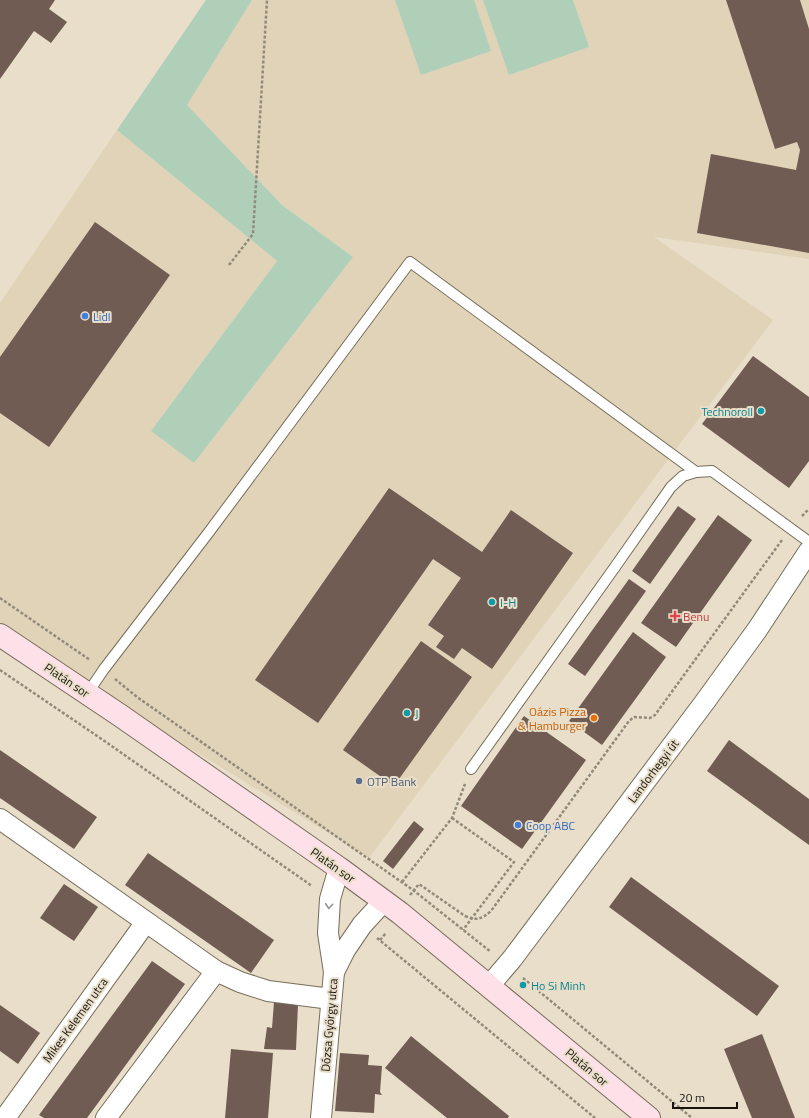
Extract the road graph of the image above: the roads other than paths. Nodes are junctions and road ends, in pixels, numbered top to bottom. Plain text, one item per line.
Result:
1 (696, 472) junction
2 (809, 542) edge
3 (809, 551) edge
4 (0, 635) edge
5 (87, 694) junction
6 (471, 768) road end
7 (0, 819) edge
8 (339, 868) junction
9 (392, 907) junction
10 (146, 922) junction
11 (216, 971) junction
12 (334, 972) junction
13 (489, 986) junction
14 (331, 999) junction
15 (5, 1118) edge
16 (106, 1118) edge
17 (321, 1118) edge
18 (649, 1118) edge

1 - 2 lane
1 - 5 lane
1 - 6 lane
3 - 13 street, Landorhegyi út
4 - 5 street, Platán sor
5 - 8 street, Platán sor
7 - 10 street
8 - 9 street, Platán sor
8 -> 12 street
9 - 12 street, Dózsa György utca
9 - 13 street, Platán sor
10 - 11 street
10 - 15 street, Mikes Kelemen utca
11 - 14 street
11 - 16 street
12 - 14 street, Dózsa György utca
13 - 18 street, Platán sor
14 - 17 street, Dózsa György utca

